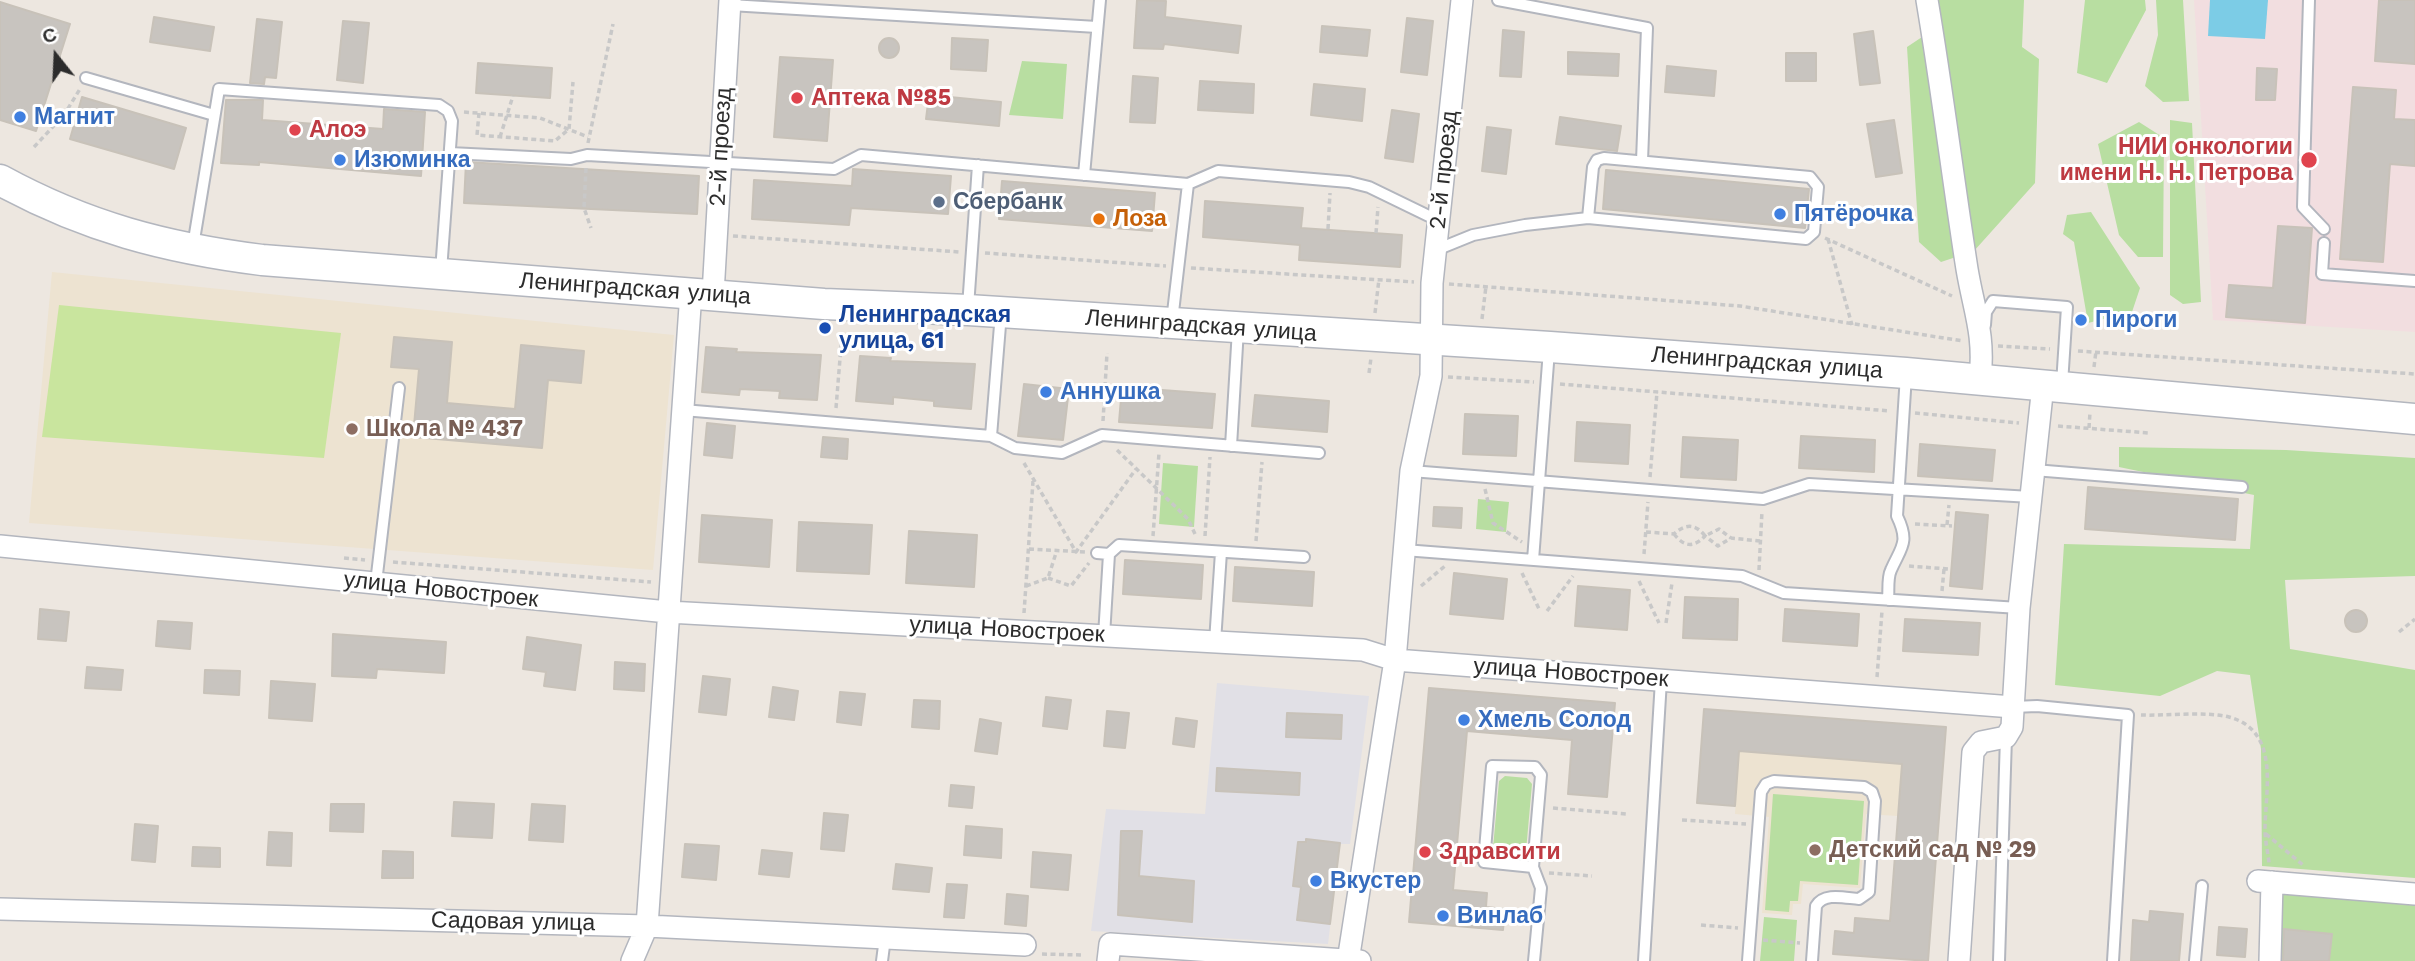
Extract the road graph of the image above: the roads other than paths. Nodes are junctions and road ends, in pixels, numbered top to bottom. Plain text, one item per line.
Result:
1 (1100, 0) edge
2 (1462, 0) edge
3 (1498, 0) edge
4 (1927, 0) edge
5 (2309, 0) edge
6 (730, 3) edge
7 (1097, 27) junction
8 (86, 78) road end
9 (214, 115) junction
10 (450, 153) junction
11 (1642, 161) junction
12 (720, 163) junction
13 (978, 166) junction
14 (1084, 175) junction
15 (0, 180) edge
16 (1188, 184) junction
17 (1588, 218) junction
18 (1439, 221) junction
19 (2324, 229) dead end
20 (2324, 243) dead end
21 (1436, 250) junction
22 (192, 251) junction
23 (440, 274) junction
24 (2415, 281) edge
25 (702, 293) junction
26 (968, 310) junction
27 (1001, 313) junction
28 (1171, 324) junction
29 (1238, 329) junction
30 (1432, 340) junction
31 (1983, 345) junction
32 (1550, 347) junction
33 (1906, 373) junction
34 (1980, 379) junction
35 (2053, 386) junction
36 (399, 388) dead end
37 (683, 410) junction
38 (2415, 419) edge
39 (991, 436) junction
40 (1231, 446) junction
41 (1319, 453) dead end
42 (2034, 470) junction
43 (1411, 471) junction
44 (1539, 482) junction
45 (2242, 487) dead end
46 (1899, 489) junction
47 (2031, 497) junction
48 (0, 546) edge
49 (1404, 550) junction
50 (1221, 552) junction
51 (1097, 553) road end
52 (1110, 554) junction
53 (1534, 555) junction
54 (1304, 557) dead end
55 (376, 583) junction
56 (1885, 600) junction
57 (2020, 608) junction
58 (668, 612) junction
59 (1104, 636) junction
60 (1215, 642) junction
61 (1395, 660) junction
62 (1661, 680) junction
63 (2013, 707) junction
64 (2006, 737) junction
65 (1534, 870) junction
66 (2202, 886) dead end
67 (2415, 894) edge
68 (0, 909) edge
69 (647, 926) junction
70 (885, 938) junction
71 (1025, 945) road end
72 (1109, 953) edge
73 (632, 961) edge
74 (882, 961) edge
75 (1348, 961) edge
76 (1362, 961) edge
77 (1534, 961) edge
78 (1644, 961) edge
79 (1748, 961) edge
80 (1812, 961) edge
81 (1959, 961) edge
82 (1999, 961) edge
83 (2113, 961) edge
84 (2195, 961) edge
85 (2270, 961) edge

1 - 7 lane
2 - 18 street, 2-й проезд
3 - 11 lane
4 - 31 street
5 - 19 lane
6 - 7 lane
6 - 12 street, 2-й проезд
7 - 14 lane
8 - 9 lane
9 - 10 lane
9 - 22 lane
10 - 12 lane
10 - 23 lane
11 - 17 lane
11 - 17 lane
12 - 13 lane
12 - 25 street, 2-й проезд
13 - 14 lane
13 - 26 lane
14 - 16 lane
15 - 22 main road, Ленинградская улица
16 - 18 lane
16 - 28 lane
17 - 21 lane
18 - 21 street, 2-й проезд
20 - 24 lane
21 - 30 street, 2-й проезд
22 - 23 main road, Ленинградская улица
23 - 25 main road, Ленинградская улица
25 - 26 main road, Ленинградская улица
25 - 37 street, 2-й проезд
26 - 27 main road, Ленинградская улица
27 - 28 main road, Ленинградская улица
27 - 39 lane
28 - 29 main road, Ленинградская улица
29 - 30 main road, Ленинградская улица
29 - 40 lane
30 - 32 main road, Ленинградская улица
30 - 43 street, 2-й проезд
31 - 34 street
31 - 35 lane
32 - 33 main road, Ленинградская улица
32 - 44 lane
33 - 34 main road, Ленинградская улица
33 - 46 lane
34 - 35 main road, Ленинградская улица
35 - 38 main road, Ленинградская улица
35 - 42 street
36 - 55 lane
37 - 39 lane
37 - 58 street, 2-й проезд
39 - 40 lane
40 - 41 lane
42 - 45 lane
42 - 47 street
43 - 44 lane
43 - 49 street, 2-й проезд
44 - 46 lane
44 - 53 lane
46 - 47 lane
46 - 56 lane
47 - 57 street
48 - 55 street, улица Новостроек
49 - 53 lane
49 - 61 street, 2-й проезд
50 - 52 lane
50 - 54 lane
50 - 60 lane
51 - 52 lane
52 - 59 lane
53 - 56 lane
55 - 58 street, улица Новостроек
56 - 57 lane
57 - 63 street
58 - 59 street, улица Новостроек
58 - 69 street, 2-й проезд
59 - 60 street, улица Новостроек
60 - 61 street, улица Новостроек
61 - 62 street, улица Новостроек
61 - 75 street, 2-й проезд
62 - 63 street, улица Новостроек
62 - 78 lane
63 - 64 street
63 - 83 lane
64 - 81 street
64 - 82 lane
65 - 65 lane
65 - 77 lane
66 - 84 lane
67 - 85 street
68 - 69 street, Садовая улица
69 - 70 street, Садовая улица
69 - 73 street, 2-й проезд
70 - 71 street, Садовая улица
70 - 74 lane
72 - 75 street
75 - 76 street
79 - 80 lane

